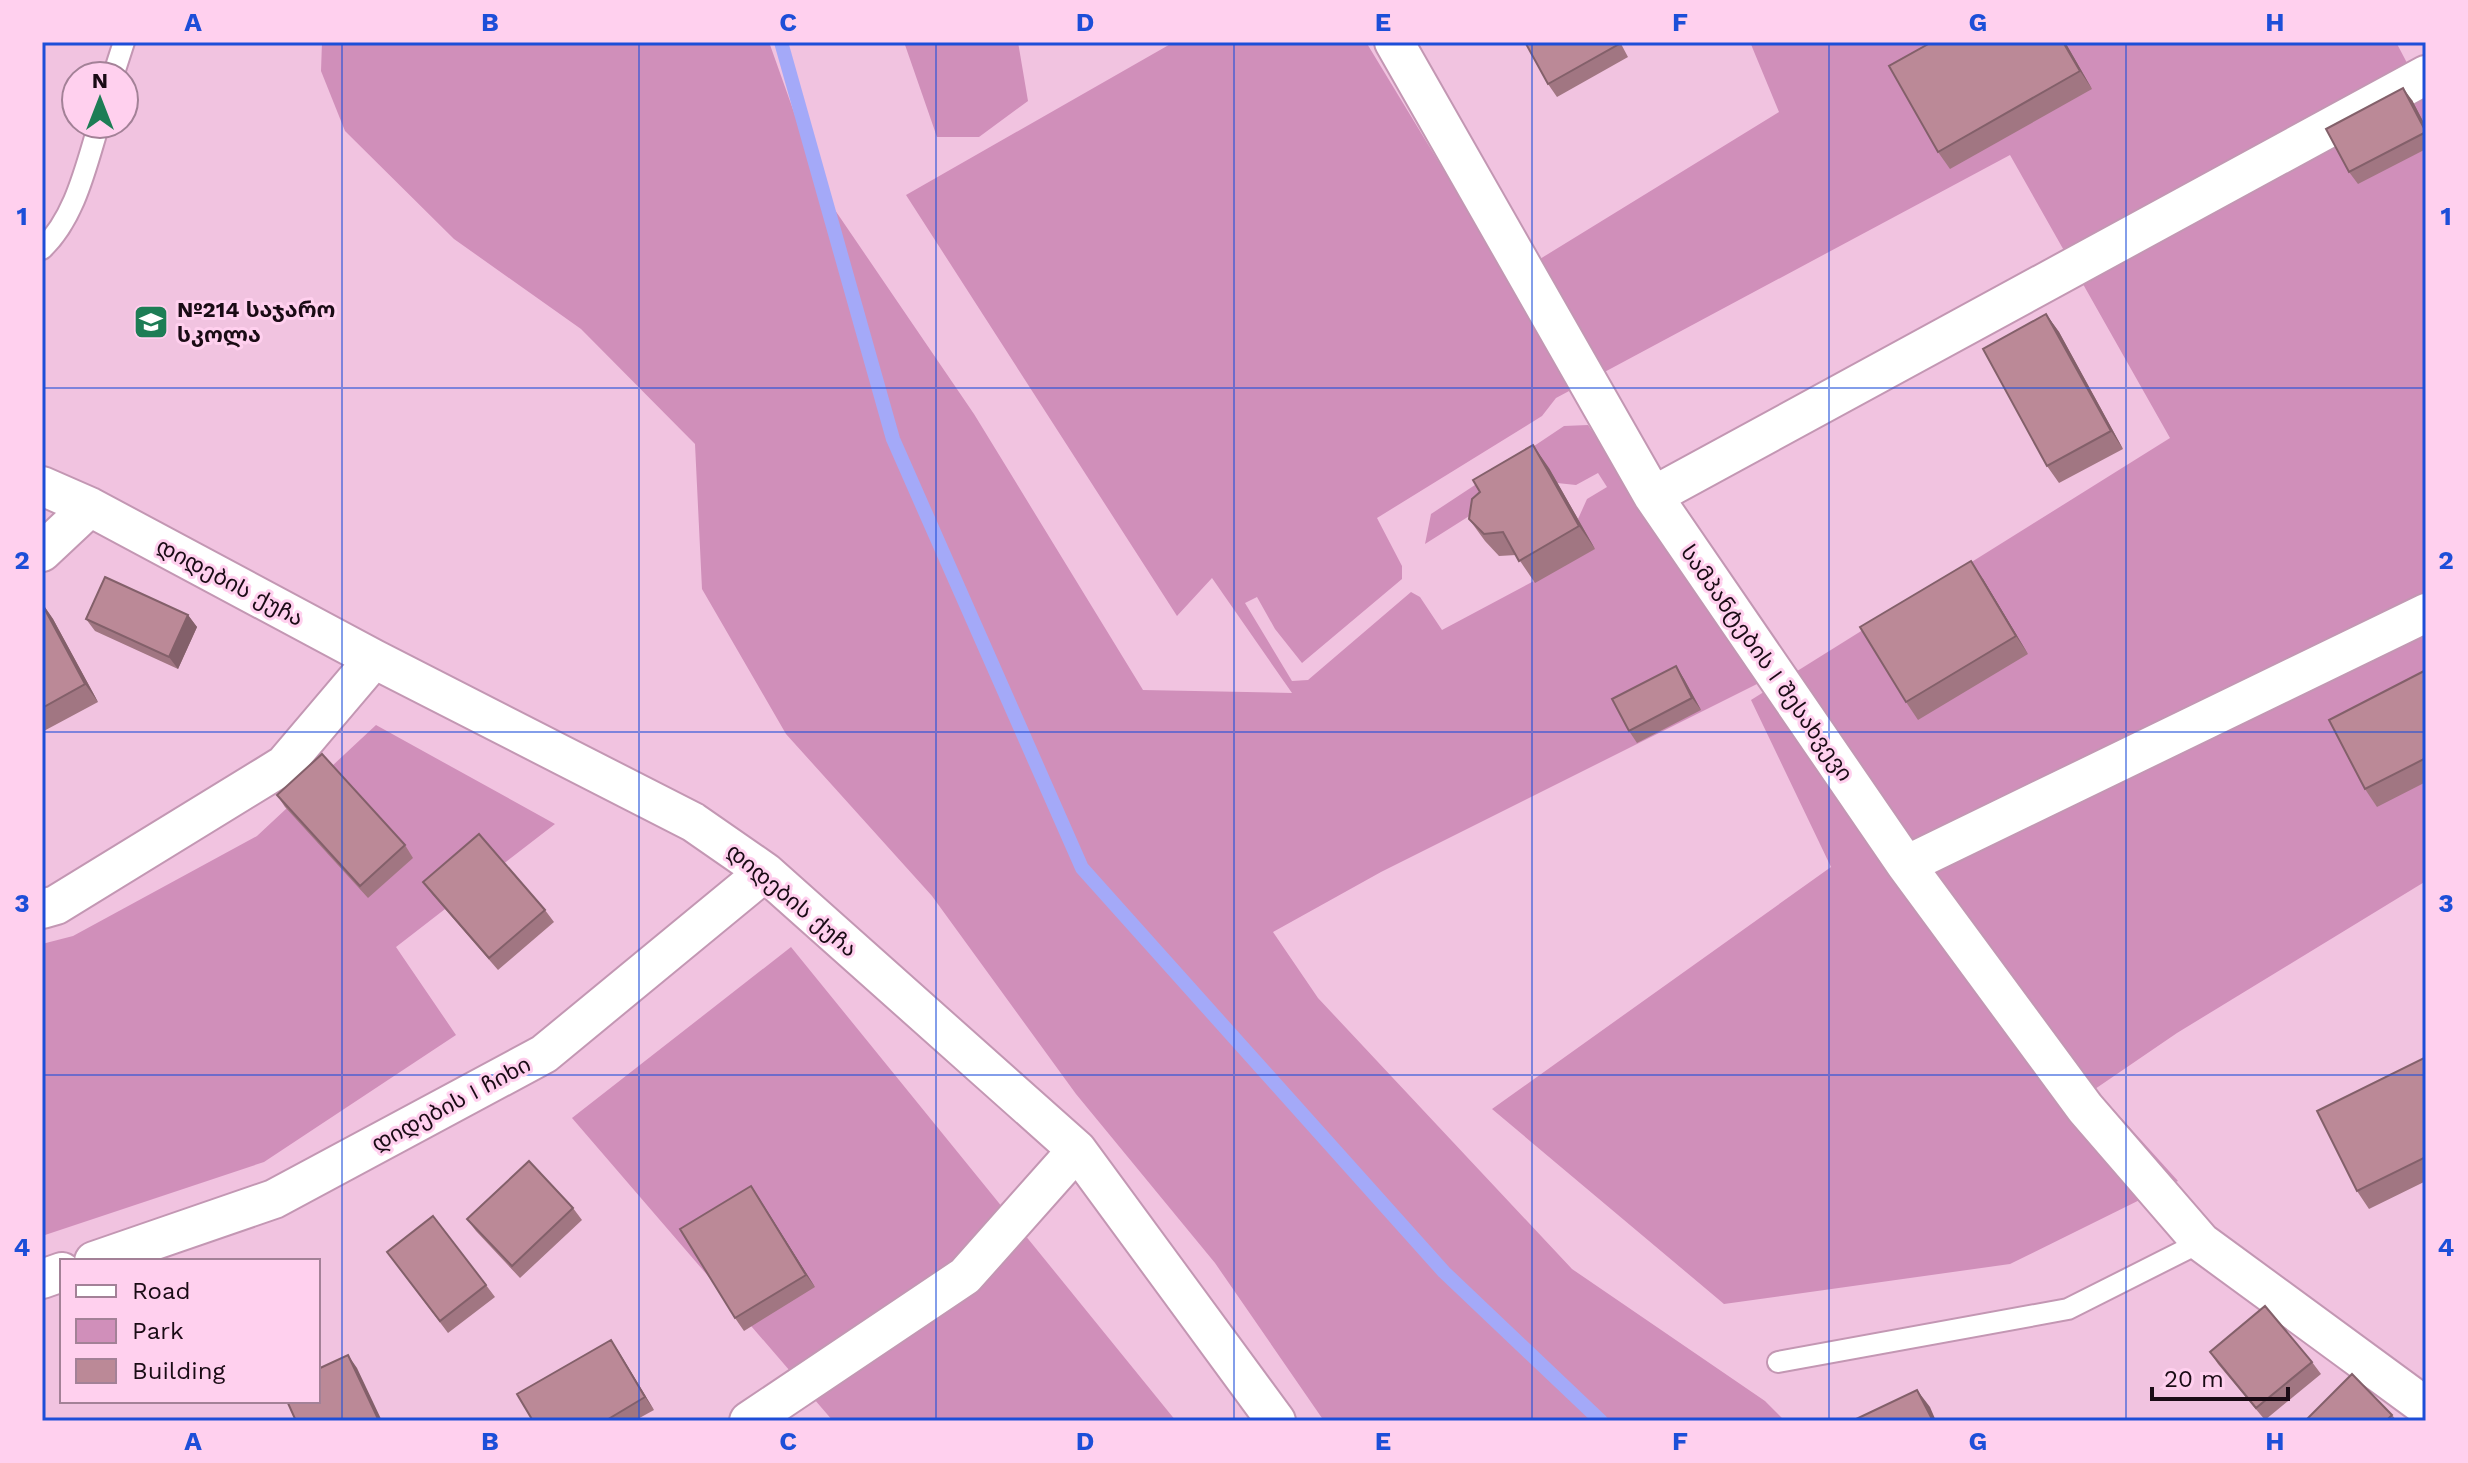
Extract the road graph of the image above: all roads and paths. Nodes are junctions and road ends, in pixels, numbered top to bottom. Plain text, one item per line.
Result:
1 (1394, 42) edge
2 (2426, 75) edge
3 (94, 140) edge
4 (42, 249) edge
5 (42, 486) edge
6 (1653, 496) junction
7 (90, 507) junction
8 (42, 552) edge
9 (2426, 613) edge
10 (374, 659) junction
11 (1906, 865) junction
12 (765, 872) junction
13 (42, 909) edge
14 (1077, 1150) junction
15 (2201, 1242) junction
16 (100, 1259) edge
17 (1778, 1362) dead end
18 (2426, 1407) edge
19 (749, 1421) edge
20 (1276, 1421) edge

1 - 6 street, სამპანტების I შესახვევი
2 - 6 street
3 - 4 lane
5 - 7 street, დიდების ქუჩა
6 - 11 street, სამპანტების I შესახვევი
7 - 8 street
7 - 10 street, დიდების ქუჩა
9 - 11 street
10 - 12 street, დიდების ქუჩა
10 - 13 street
11 - 15 street, სამპანტების I შესახვევი
12 - 14 street, დიდების ქუჩა
12 - 16 street, დიდების I ჩიხი
14 - 19 street
14 - 20 street, დიდების ქუჩა
15 - 17 lane
15 - 18 street, სამპანტების I შესახვევი

